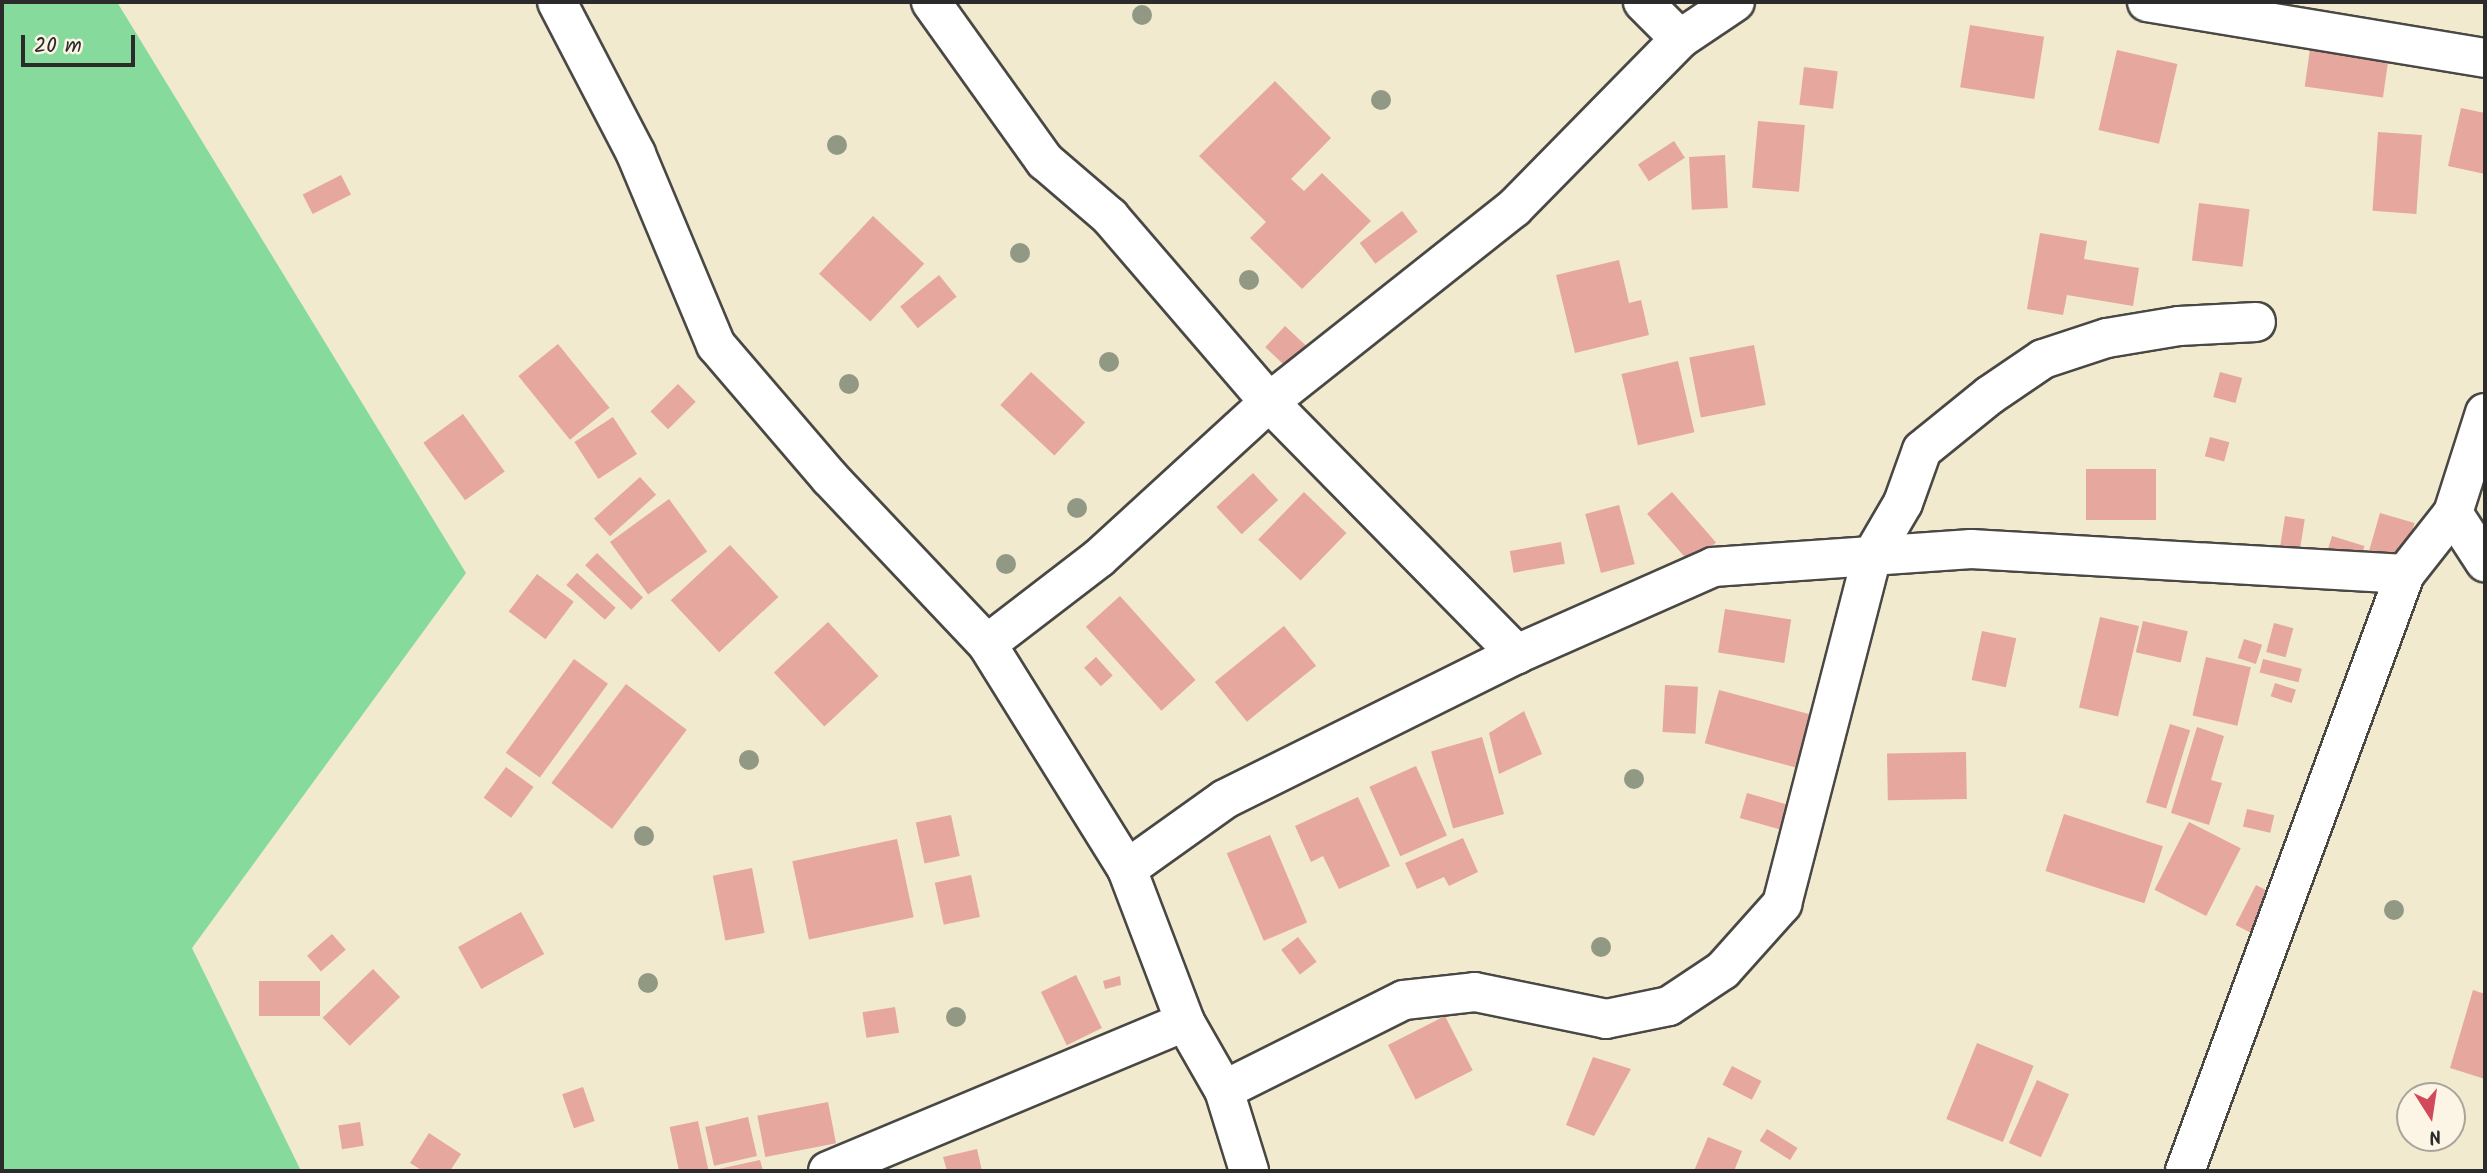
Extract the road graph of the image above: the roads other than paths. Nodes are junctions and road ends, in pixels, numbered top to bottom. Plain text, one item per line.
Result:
1 (557, 2) edge
2 (931, 2) edge
3 (1643, 2) edge
4 (1735, 2) edge
5 (2147, 2) edge
6 (1680, 39) junction
7 (2485, 58) edge
8 (2256, 323) dead end
9 (1269, 402) junction
10 (2485, 413) edge
11 (2453, 513) junction
12 (1872, 556) junction
13 (2485, 562) edge
14 (2405, 574) junction
15 (987, 644) junction
16 (1517, 653) junction
17 (1127, 869) junction
18 (1185, 1022) junction
19 (1224, 1090) junction
20 (828, 1171) edge
21 (1249, 1171) edge
22 (2185, 1171) edge

1 - 15 street
2 - 9 street
3 - 6 street
4 - 6 street
5 - 7 street
6 - 9 street
8 - 12 street
9 - 15 street
9 - 16 street
10 - 11 street
11 - 13 street
11 - 14 street
12 - 14 street
12 - 16 street
12 - 19 street
14 - 22 street
15 - 17 street
16 - 17 street
17 - 18 street
18 - 19 street
18 - 20 street
19 - 21 street

